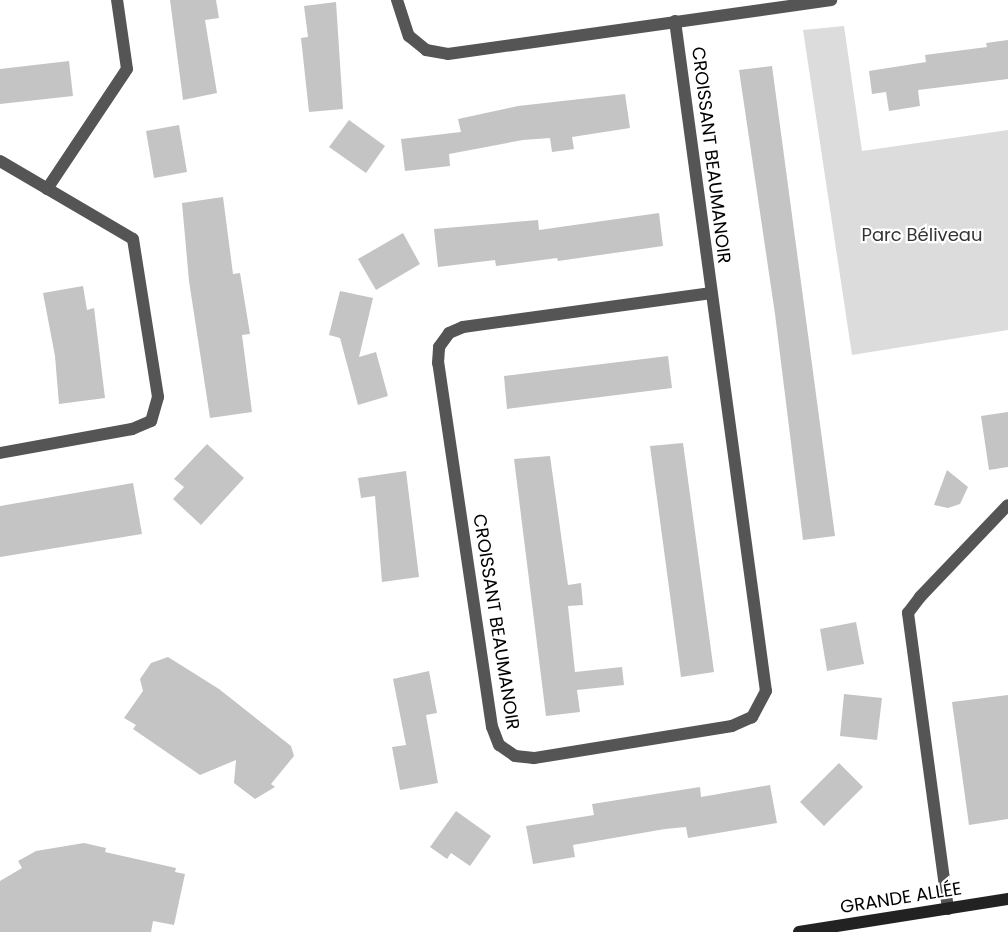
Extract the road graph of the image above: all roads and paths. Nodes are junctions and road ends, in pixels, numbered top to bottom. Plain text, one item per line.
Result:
1 (117, 0) edge
2 (397, 0) edge
3 (831, 0) edge
4 (675, 21) junction
5 (0, 161) edge
6 (47, 189) junction
7 (710, 294) junction
8 (0, 453) edge
9 (1008, 505) edge
10 (1008, 899) edge
11 (948, 909) junction
12 (799, 932) edge

1 - 6 street
2 - 4 street
3 - 4 street
4 - 7 street, CROISSANT BEAUMANOIR
5 - 6 street
6 - 8 street
7 - 7 street, CROISSANT BEAUMANOIR
9 - 11 street
10 - 11 main road, GRANDE ALLÉE
11 - 12 main road, GRANDE ALLÉE

